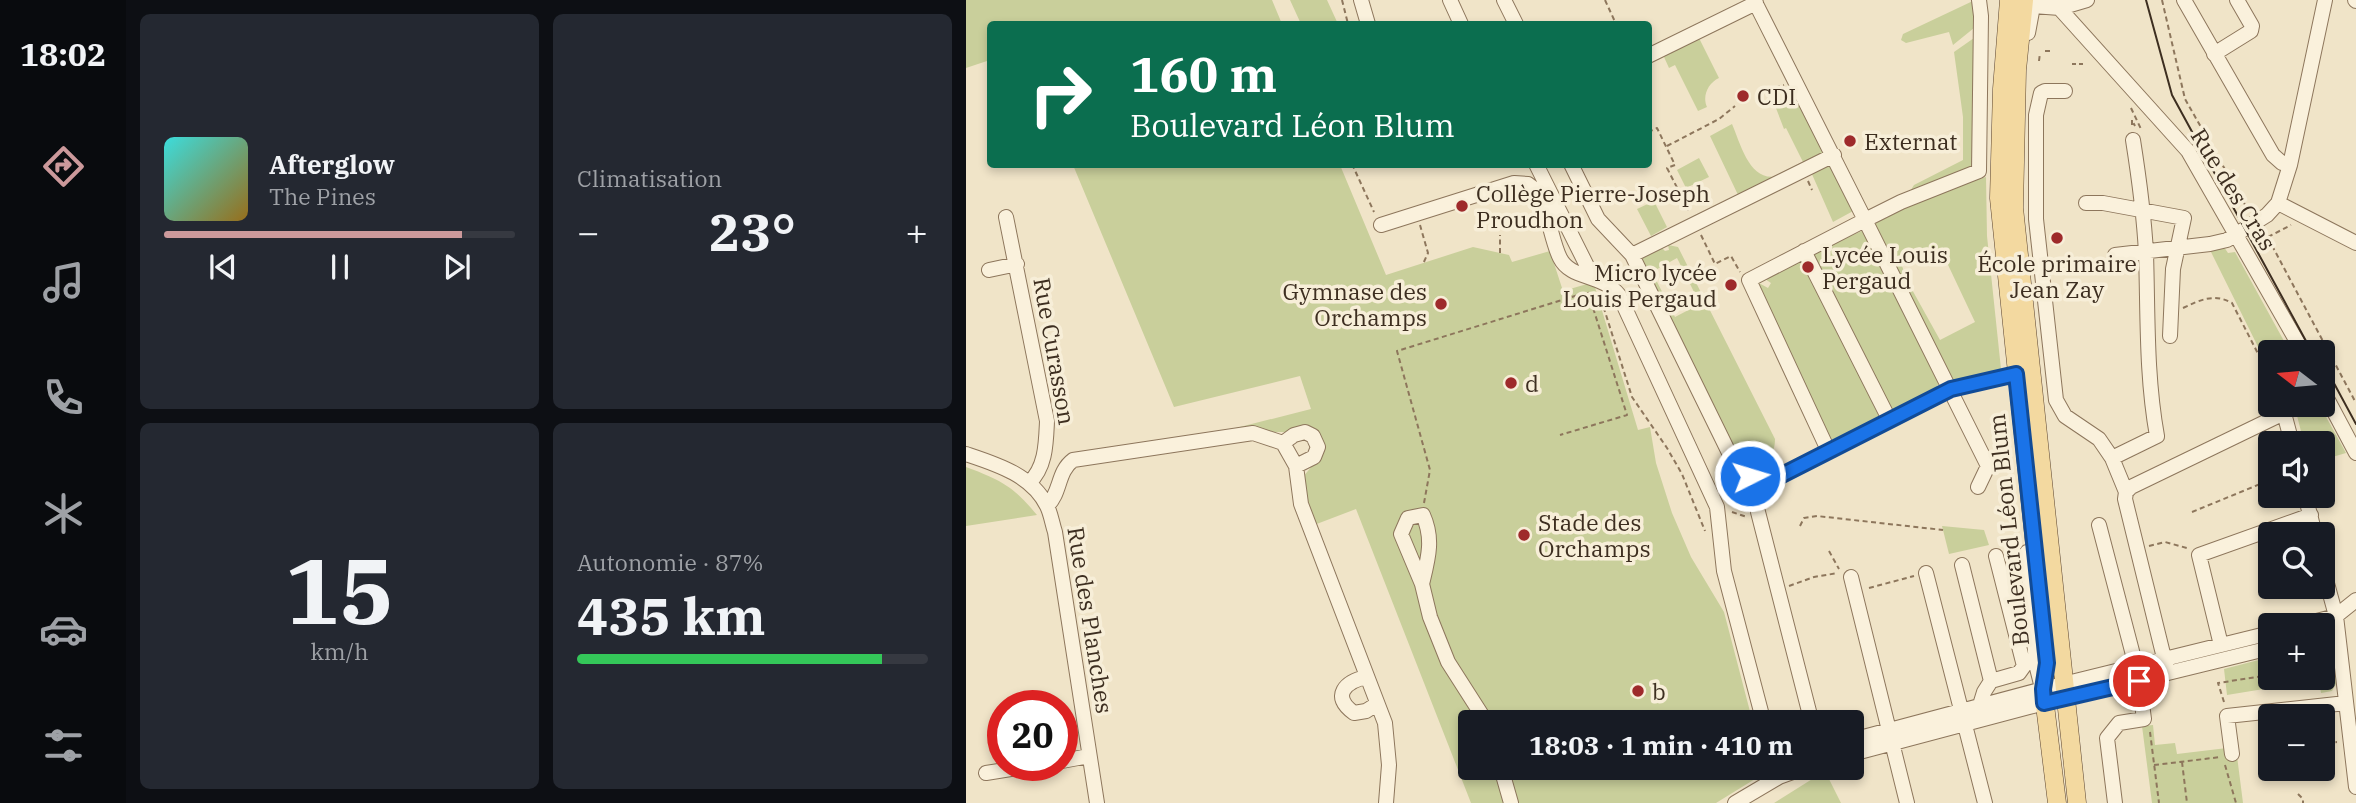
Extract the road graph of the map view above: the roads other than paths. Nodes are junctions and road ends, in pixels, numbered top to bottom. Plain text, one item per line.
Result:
1 (1361, 0) edge
2 (1450, 0) edge
3 (1504, 0) edge
4 (1979, 0) edge
5 (2009, 0) edge
6 (2024, 0) edge
7 (2184, 0) edge
8 (2237, 0) edge
9 (2325, 0) edge
10 (1755, 1) edge
11 (2069, 2) edge
12 (1367, 21) edge
13 (1460, 21) edge
14 (1514, 21) edge
15 (1652, 54) edge
16 (2214, 54) junction
17 (2065, 92) dead end
18 (2133, 140) road end
19 (2015, 142) junction
20 (1834, 155) junction
21 (2290, 166) junction
22 (1538, 168) edge
23 (1573, 168) edge
24 (2086, 203) dead end
25 (2278, 203) junction
26 (2142, 210) junction
27 (1006, 217) dead end
28 (1865, 220) junction
29 (1381, 225) road end
30 (2236, 235) junction
31 (2356, 243) edge
32 (2178, 247) junction
33 (1804, 251) junction
34 (2146, 251) junction
35 (1632, 255) junction
36 (2115, 255) dead end
37 (1017, 264) junction
38 (989, 270) dead end
39 (1593, 278) junction
40 (2170, 335) dead end
41 (2296, 340) edge
42 (2016, 374) junction
43 (1951, 389) junction
44 (2335, 413) edge
45 (1889, 419) junction
46 (2289, 431) edge
47 (1283, 443) junction
48 (1828, 450) junction
49 (2356, 453) edge
50 (966, 454) edge
51 (2112, 458) junction
52 (1297, 466) junction
53 (1029, 483) junction
54 (1978, 487) dead end
55 (2126, 492) junction
56 (1047, 506) junction
57 (2309, 508) edge
58 (1758, 512) dead end
59 (2311, 515) junction
60 (2312, 522) edge
61 (2099, 525) dead end
62 (1996, 556) dead end
63 (1962, 565) dead end
64 (1926, 573) road end
65 (1848, 580) road end
66 (1422, 584) junction
67 (2356, 600) edge
68 (2335, 624) edge
69 (2258, 636) edge
70 (2250, 638) junction
71 (2335, 643) edge
72 (2221, 645) junction
73 (2258, 651) edge
74 (2254, 652) junction
75 (2167, 667) junction
76 (2137, 674) junction
77 (1367, 677) junction
78 (1991, 681) junction
79 (2066, 690) junction
80 (2043, 696) junction
81 (2016, 703) junction
82 (2346, 703) junction
83 (1377, 705) junction
84 (1980, 705) junction
85 (1479, 710) edge
86 (1761, 710) edge
87 (1805, 710) edge
88 (1963, 718) junction
89 (1891, 736) junction
90 (1864, 739) edge
91 (1864, 748) edge
92 (2232, 754) dead end
93 (1089, 756) junction
94 (1078, 758) edge
95 (1504, 780) edge
96 (1768, 780) edge
97 (2356, 787) edge
98 (1097, 803) edge
99 (1386, 803) edge
100 (1511, 803) edge
101 (1735, 803) edge
102 (1907, 803) edge
103 (1985, 803) edge
104 (2057, 803) edge
105 (2077, 803) edge
106 (2115, 803) edge

1 - 12 street
2 - 13 street
3 - 14 street
4 - 28 street
5 - 42 main road, Boulevard Léon Blum
6 - 19 main road, Boulevard Léon Blum
7 - 16 street
8 - 16 street
9 - 21 street
10 - 15 street
10 - 20 street
11 - 19 street
11 - 30 street, Rue des Cras
16 - 21 street
17 - 51 street
18 - 26 street
19 - 79 main road, Boulevard Léon Blum
20 - 28 street
20 - 35 street
21 - 25 street
22 - 39 street
23 - 35 street
24 - 26 street
25 - 30 street
25 - 31 street
26 - 32 street
26 - 34 street
27 - 37 street, Rue Curasson
28 - 33 street
28 - 43 street
29 - 39 street
30 - 32 street
30 - 41 street, Rue des Cras
32 - 34 street
32 - 40 street
33 - 45 street
33 - 48 street
34 - 36 street
34 - 51 street
35 - 48 street
37 - 38 street, Rue Curasson
37 - 53 street, Rue Curasson
39 - 86 street
42 - 43 street
42 - 80 main road, Boulevard Léon Blum
43 - 45 street
43 - 54 street
44 - 49 street
45 - 48 street
46 - 55 street
47 - 52 street
47 - 52 street
47 - 56 street
50 - 53 street, Rue des Planches
51 - 55 street
52 - 77 street
53 - 56 street, Rue des Planches
55 - 75 street
56 - 93 street, Rue des Planches
57 - 59 street
58 - 87 street
59 - 60 street
59 - 72 street
61 - 76 street
62 - 78 street
63 - 78 street
64 - 88 street
65 - 89 street
66 - 66 street
66 - 85 street
67 - 68 street
69 - 70 street
70 - 72 street
70 - 74 street
71 - 82 street
72 - 75 street
73 - 74 street
74 - 75 street
75 - 76 street
76 - 79 street
76 - 106 street
77 - 83 street
77 - 83 street
78 - 84 street
79 - 80 street
79 - 105 main road, Boulevard Léon Blum
80 - 81 street
80 - 104 main road, Boulevard Léon Blum
81 - 84 street
81 - 88 street
82 - 92 street
82 - 97 street
83 - 99 street
84 - 88 street
88 - 89 street
88 - 103 street
89 - 90 street
89 - 91 street
89 - 102 street
93 - 94 street
93 - 98 street, Rue des Planches
95 - 100 street
96 - 101 street

